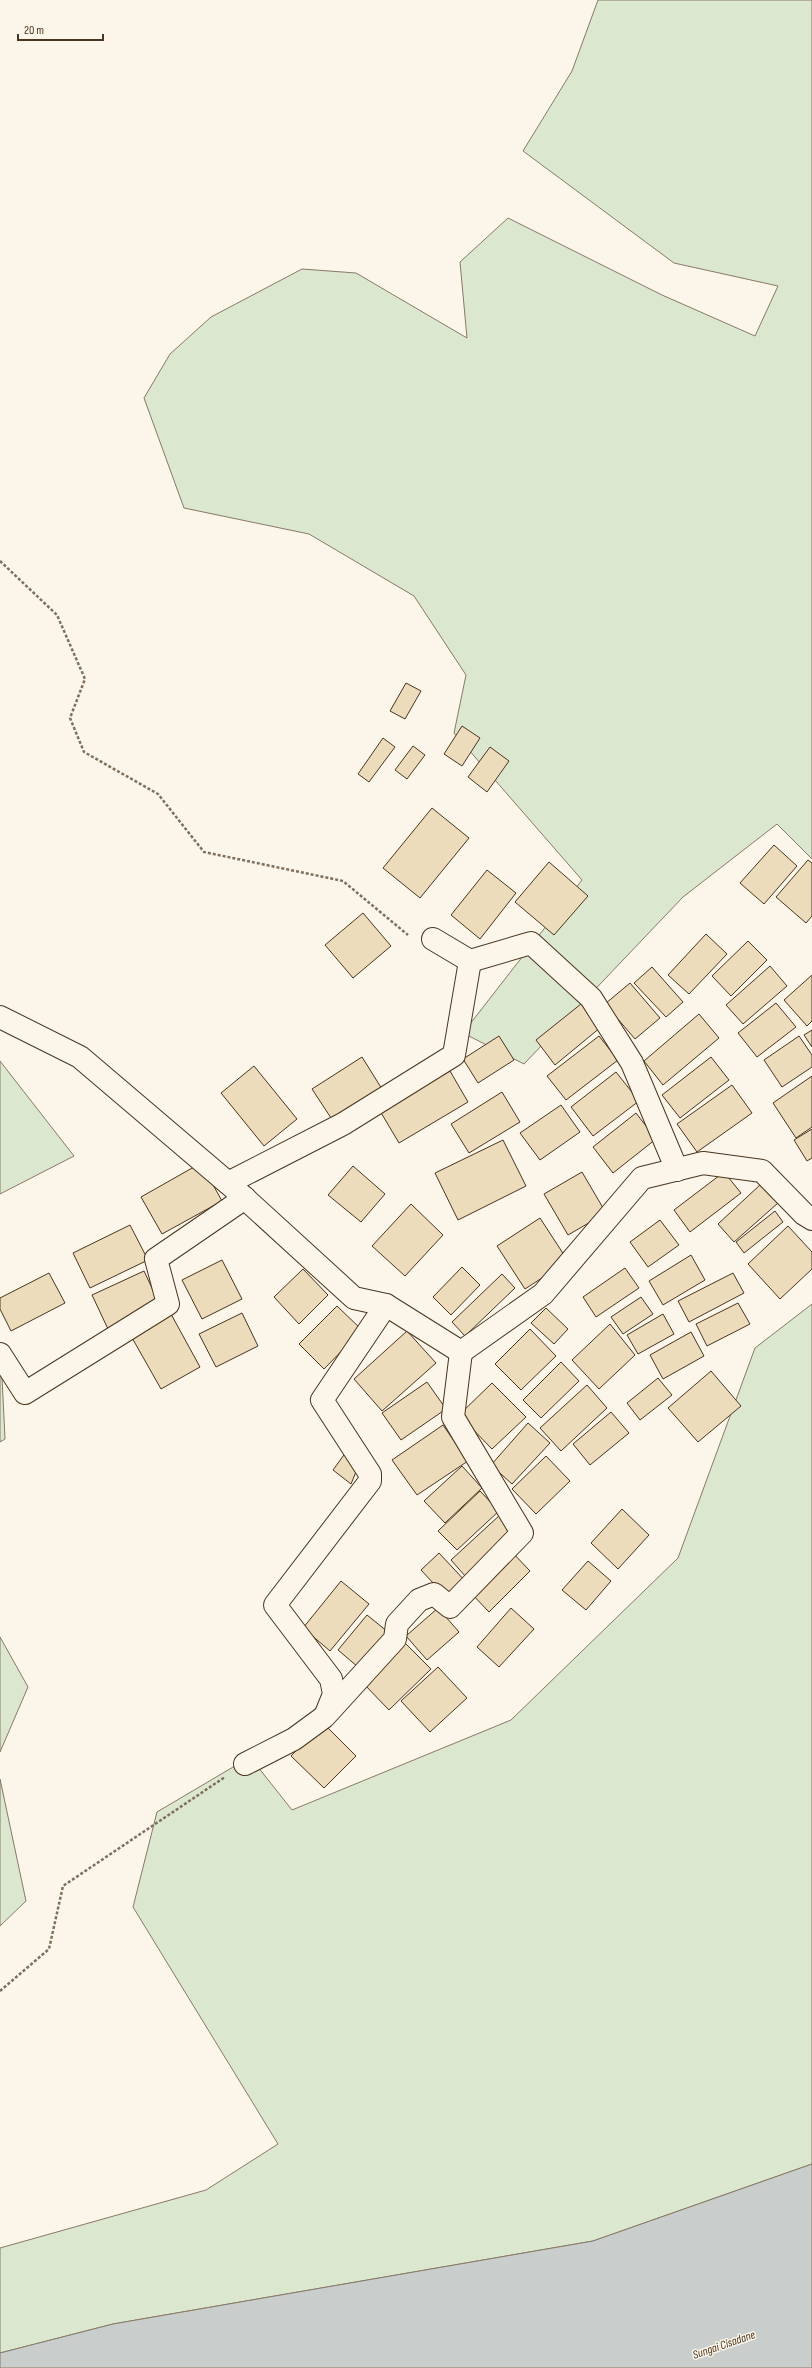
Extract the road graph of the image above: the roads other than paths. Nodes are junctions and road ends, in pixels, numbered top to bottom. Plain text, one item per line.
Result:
1 (433, 939) road end
2 (470, 961) junction
3 (0, 1017) edge
4 (677, 1170) junction
5 (228, 1183) junction
6 (245, 1198) junction
7 (812, 1219) edge
8 (386, 1305) junction
9 (461, 1352) junction
10 (0, 1354) edge
11 (324, 1716) junction
12 (245, 1764) road end

1 - 2 street
2 - 4 street
2 - 5 street
3 - 5 street
4 - 7 street
4 - 9 street
5 - 6 street
6 - 8 street
6 - 10 street
8 - 9 street
8 - 11 street
9 - 11 street
11 - 12 street

